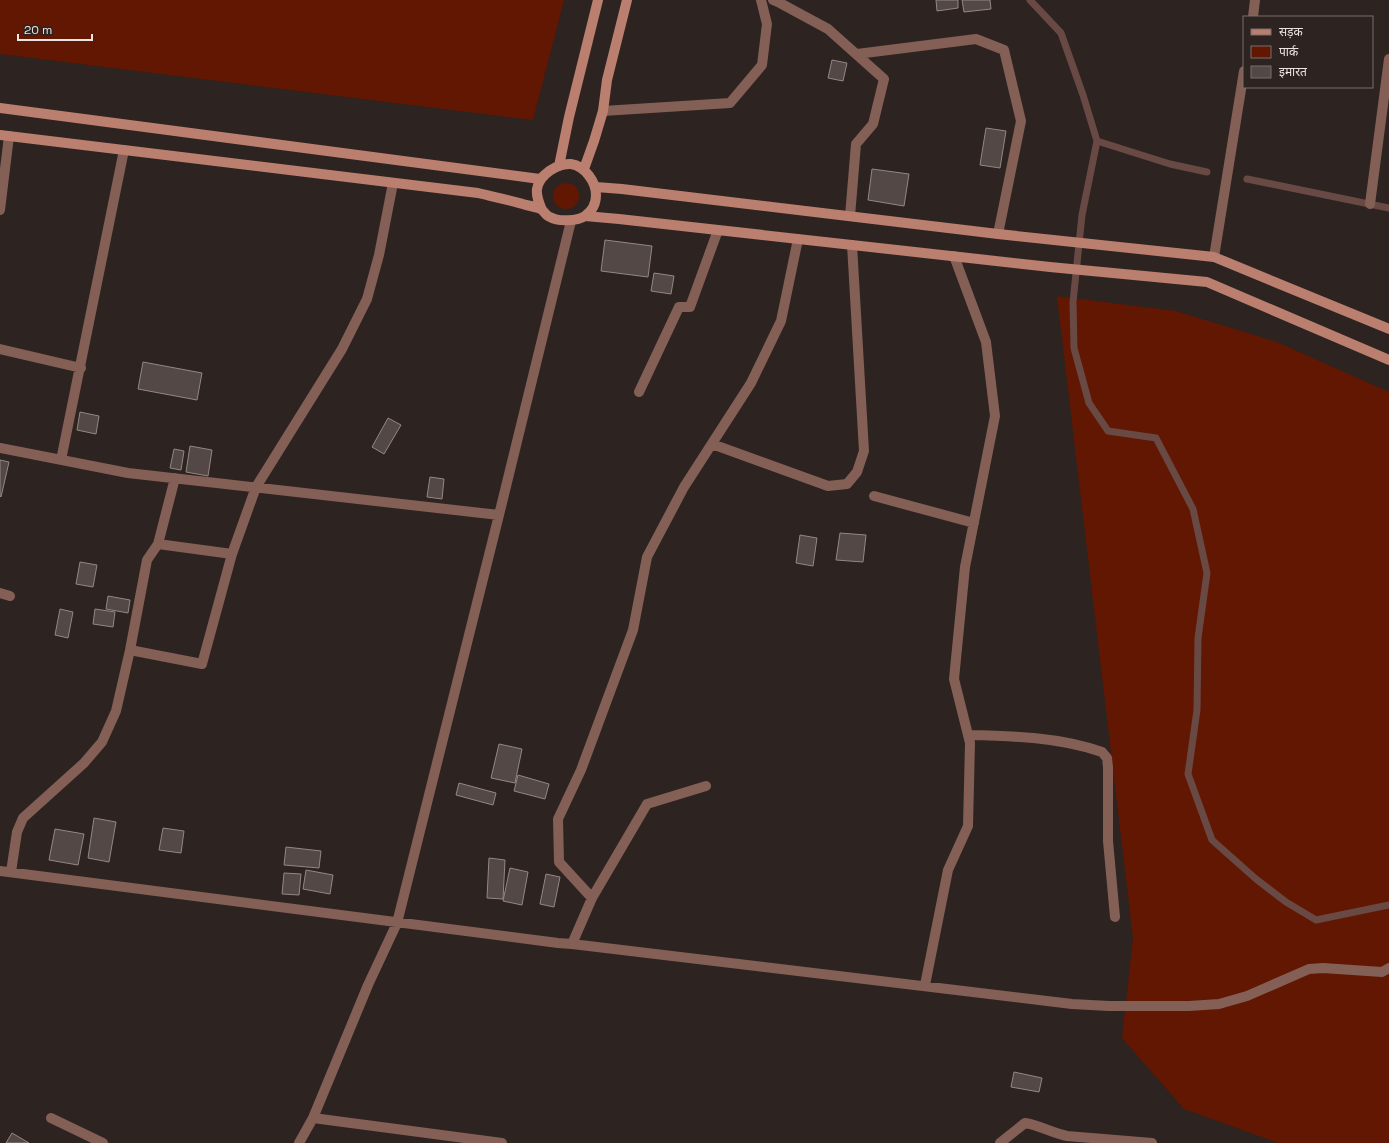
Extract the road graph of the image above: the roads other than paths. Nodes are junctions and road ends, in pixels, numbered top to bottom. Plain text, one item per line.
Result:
1 (598, 0) edge
2 (627, 0) edge
3 (761, 0) edge
4 (773, 0) edge
5 (1255, 0) edge
6 (1253, 16) edge
7 (857, 54) junction
8 (1389, 58) edge
9 (1243, 77) edge
10 (0, 108) edge
11 (603, 111) junction
12 (1385, 114) edge
13 (4, 136) edge
14 (124, 150) junction
15 (559, 166) junction
16 (584, 169) junction
17 (540, 179) junction
18 (393, 183) junction
19 (596, 187) junction
20 (1370, 204) dead end
21 (0, 210) edge
22 (542, 210) junction
23 (585, 216) junction
24 (850, 216) junction
25 (571, 221) junction
26 (718, 230) junction
27 (998, 234) junction
28 (798, 239) junction
29 (852, 245) junction
30 (954, 256) junction
31 (1214, 257) junction
32 (1389, 329) edge
33 (0, 349) edge
34 (1389, 360) edge
35 (81, 368) junction
36 (639, 392) dead end
37 (712, 444) junction
38 (0, 448) edge
39 (61, 460) junction
40 (175, 478) junction
41 (256, 488) junction
42 (874, 496) dead end
43 (499, 515) junction
44 (974, 523) junction
45 (158, 544) junction
46 (232, 554) junction
47 (130, 650) junction
48 (968, 735) junction
49 (706, 786) dead end
50 (0, 871) edge
51 (11, 872) junction
52 (592, 898) junction
53 (1115, 917) dead end
54 (397, 922) junction
55 (572, 944) junction
56 (1389, 968) edge
57 (925, 985) junction
58 (51, 1118) dead end
59 (313, 1118) junction
60 (103, 1143) edge
61 (298, 1143) edge
62 (502, 1143) edge
63 (1000, 1143) edge
64 (1152, 1143) edge

1 - 15 main road
2 - 11 main road
3 - 11 street
4 - 7 street
5 - 6 street
7 - 24 street
7 - 27 street
8 - 12 street
9 - 31 street
10 - 17 main road
11 - 16 main road
12 - 20 street
13 - 14 main road
13 - 21 street
14 - 18 main road
14 - 35 street
15 - 16 main road
15 - 17 main road
16 - 19 main road
17 - 22 main road
18 - 22 main road
18 - 41 street
19 - 23 main road
19 - 24 main road
22 - 25 main road
23 - 25 main road
23 - 26 main road
24 - 27 main road
25 - 43 street
26 - 28 main road
26 - 36 street
27 - 31 main road
28 - 29 main road
28 - 37 street
29 - 30 main road
29 - 37 street
30 - 34 main road
30 - 44 street
31 - 32 main road
33 - 35 street
35 - 39 street
37 - 52 street
38 - 39 street
39 - 40 street
40 - 41 street
40 - 45 street
41 - 43 street
41 - 46 street
42 - 44 street
43 - 54 street
44 - 48 street
45 - 46 street
45 - 47 street
46 - 47 street
47 - 51 street
48 - 53 street
48 - 57 street
49 - 52 street
50 - 51 street
51 - 54 street
52 - 55 street
54 - 55 street
54 - 59 street
55 - 57 street
56 - 57 street
58 - 60 street
59 - 61 street
59 - 62 street
63 - 64 street

